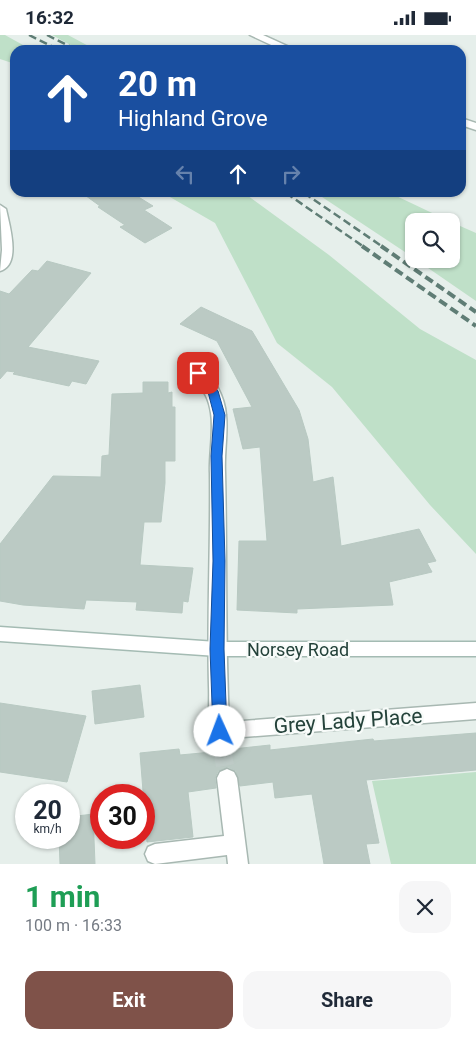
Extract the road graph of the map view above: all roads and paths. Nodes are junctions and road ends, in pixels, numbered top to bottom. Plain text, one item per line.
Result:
1 (255, 35) edge
2 (279, 45) edge
3 (0, 209) edge
4 (0, 267) edge
5 (198, 373) dead end
6 (0, 634) edge
7 (217, 649) junction
8 (476, 649) edge
9 (476, 711) edge
10 (227, 778) tunnel mouth
11 (235, 844) junction
12 (155, 854) dead end
13 (238, 864) edge

1 - 2 street
3 - 4 street
5 - 7 street, Grey Lady Place
6 - 7 street, Norsey Road
7 - 8 street, Norsey Road
7 - 9 street, Grey Lady Place
10 - 11 street
11 - 12 street
11 - 13 street

